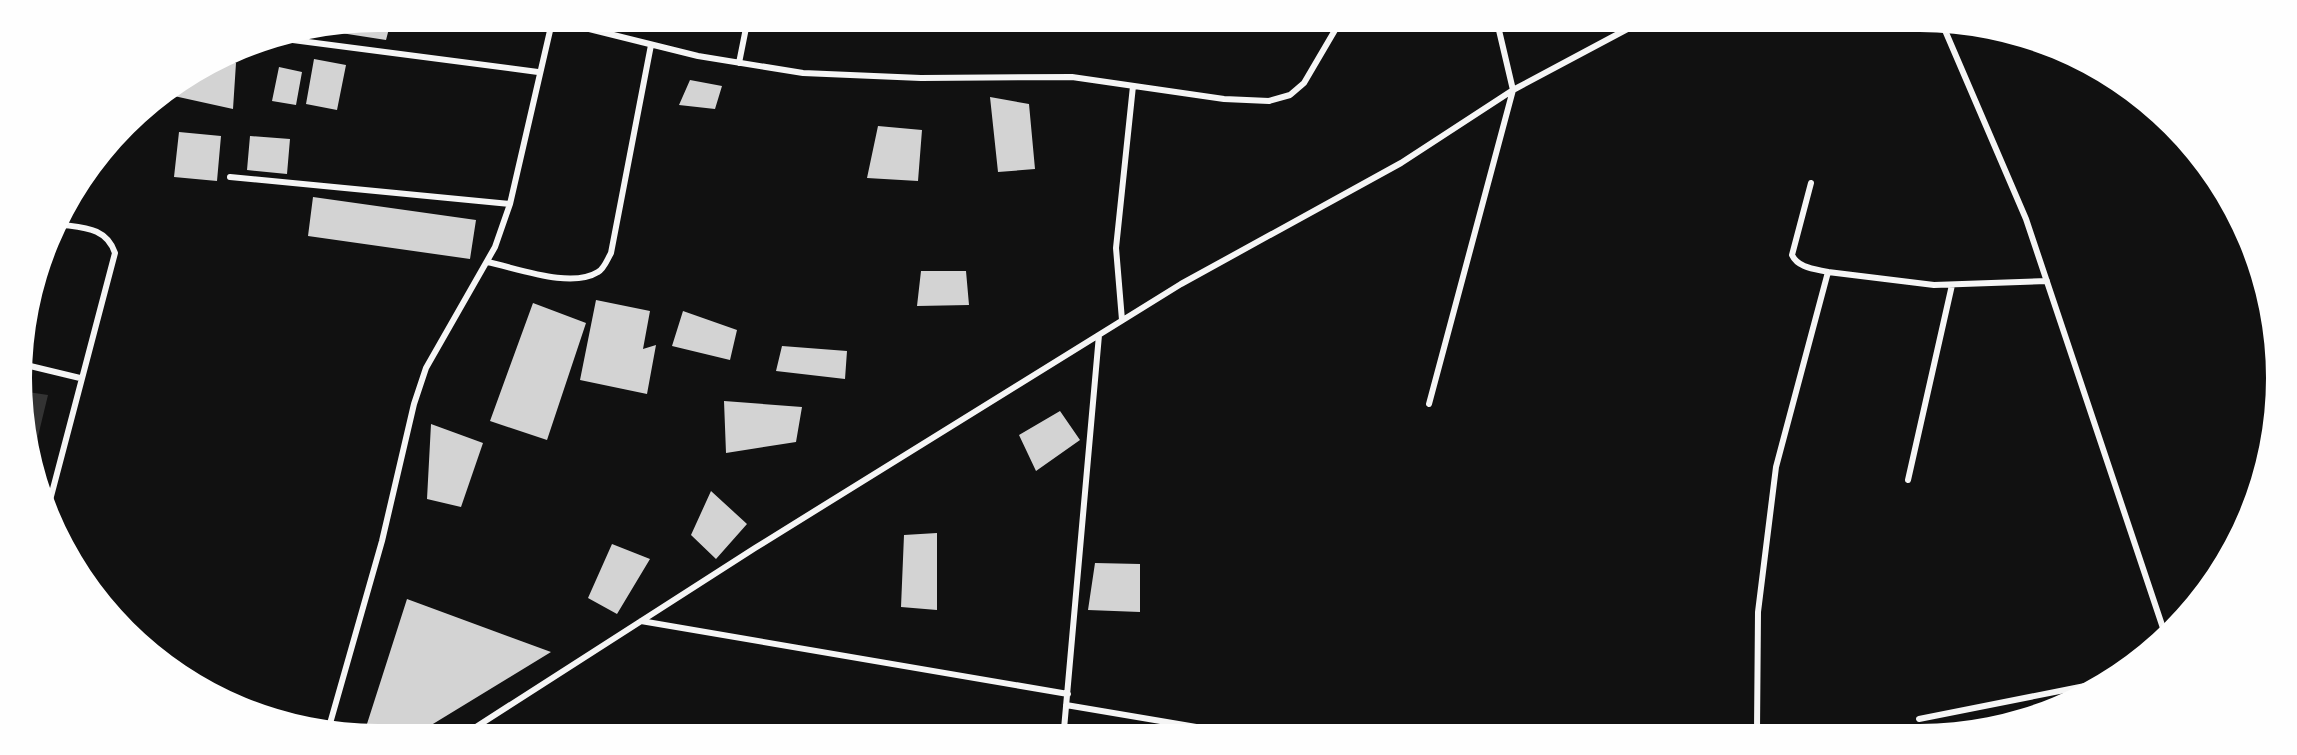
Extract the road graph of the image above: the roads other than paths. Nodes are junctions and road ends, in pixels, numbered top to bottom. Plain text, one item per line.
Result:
1 (549, 32) edge
2 (600, 32) edge
3 (745, 32) edge
4 (1334, 32) edge
5 (1499, 32) edge
6 (1622, 32) edge
7 (1946, 32) edge
8 (298, 41) edge
9 (651, 45) junction
10 (740, 63) junction
11 (538, 72) junction
12 (1133, 86) junction
13 (1513, 90) junction
14 (230, 177) dead end
15 (1811, 183) dead end
16 (510, 204) junction
17 (66, 226) edge
18 (487, 262) junction
19 (1828, 272) junction
20 (2047, 281) junction
21 (1952, 285) junction
22 (1122, 320) junction
23 (1099, 335) junction
24 (32, 366) edge
25 (80, 378) junction
26 (1429, 404) dead end
27 (1908, 480) dead end
28 (52, 493) edge
29 (641, 621) junction
30 (2162, 624) edge
31 (2071, 689) edge
32 (1068, 694) junction
33 (1066, 705) junction
34 (1919, 719) dead end
35 (331, 721) edge
36 (482, 724) edge
37 (1064, 724) edge
38 (1178, 724) edge
39 (1757, 724) edge

1 - 11 street
2 - 9 street
3 - 10 street
4 - 12 street
5 - 13 street
6 - 13 street
7 - 20 street
8 - 11 street
9 - 10 street
9 - 18 street
10 - 12 street
11 - 16 street
12 - 22 street
13 - 22 street
13 - 26 street
14 - 16 street
15 - 19 street
16 - 18 street
17 - 25 street
18 - 35 street
19 - 21 street
19 - 39 street
20 - 21 street
20 - 30 street
21 - 27 street
22 - 23 street
23 - 29 street
23 - 32 street
24 - 25 street
25 - 28 street
29 - 32 street
29 - 36 street
31 - 34 street
32 - 33 street
33 - 37 street
33 - 38 street

